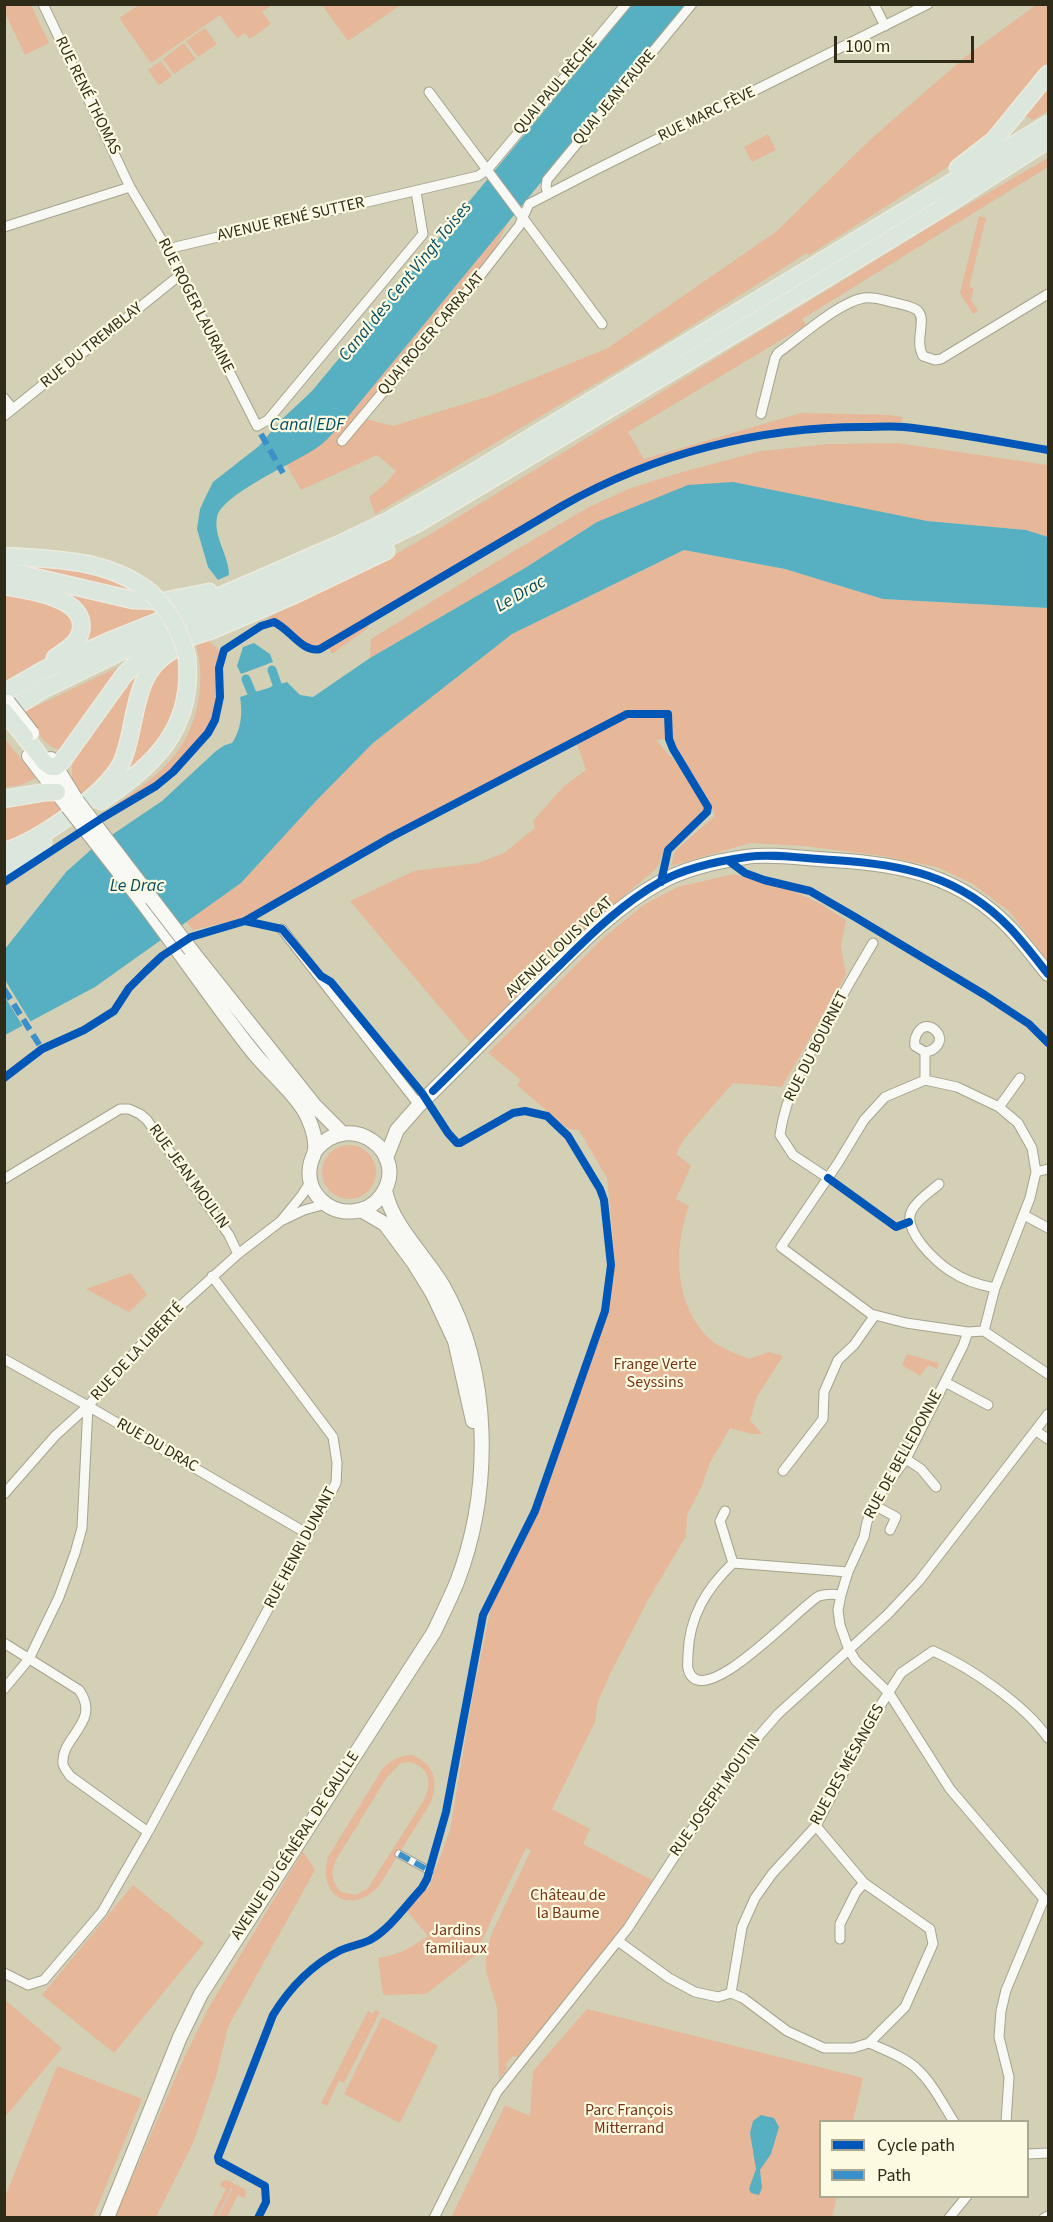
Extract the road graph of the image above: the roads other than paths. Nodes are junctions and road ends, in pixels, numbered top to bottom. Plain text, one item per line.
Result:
1 (43, 4) edge
2 (626, 4) edge
3 (692, 4) edge
4 (874, 4) edge
5 (928, 4) edge
6 (885, 26) junction
7 (1048, 74) edge
8 (429, 92) dead end
9 (1048, 124) edge
10 (1048, 140) edge
11 (1048, 152) edge
12 (488, 172) junction
13 (130, 187) junction
14 (416, 192) junction
15 (548, 194) junction
16 (529, 204) joint
17 (937, 212) junction
18 (520, 218) junction
19 (4, 227) edge
20 (855, 241) junction
21 (167, 249) junction
22 (180, 275) junction
23 (1048, 294) edge
24 (603, 324) dead end
25 (4, 398) edge
26 (13, 409) junction
27 (761, 414) dead end
28 (4, 416) edge
29 (342, 441) dead end
30 (4, 556) edge
31 (4, 570) edge
32 (4, 586) edge
33 (254, 597) junction
34 (206, 611) junction
35 (44, 670) junction
36 (5, 702) edge
37 (4, 723) edge
38 (25, 737) junction
39 (56, 767) junction
40 (57, 792) junction
41 (4, 799) edge
42 (72, 804) junction
43 (4, 852) edge
44 (4, 869) edge
45 (282, 928) dead end
46 (873, 943) dead end
47 (187, 953) junction
48 (1048, 974) edge
49 (925, 1052) dead end
50 (1020, 1078) dead end
51 (925, 1080) junction
52 (419, 1105) junction
53 (999, 1107) junction
54 (397, 1130) junction
55 (342, 1133) junction
56 (369, 1138) junction
57 (315, 1151) junction
58 (386, 1158) junction
59 (1048, 1169) edge
60 (1036, 1172) junction
61 (828, 1178) junction
62 (4, 1179) edge
63 (310, 1181) junction
64 (939, 1184) dead end
65 (385, 1190) junction
66 (326, 1204) junction
67 (361, 1210) junction
68 (1024, 1215) junction
69 (281, 1221) junction
70 (1048, 1228) edge
71 (238, 1254) junction
72 (212, 1276) junction
73 (995, 1288) junction
74 (875, 1316) junction
75 (984, 1331) junction
76 (968, 1332) junction
77 (6, 1362) edge
78 (1048, 1374) edge
79 (945, 1382) junction
80 (988, 1405) dead end
81 (88, 1406) junction
82 (1048, 1414) edge
83 (1036, 1431) junction
84 (1048, 1439) edge
85 (906, 1459) junction
86 (783, 1471) dead end
87 (479, 1476) junction
88 (936, 1487) dead end
89 (4, 1494) edge
90 (874, 1505) junction
91 (725, 1511) dead end
92 (890, 1530) dead end
93 (308, 1534) junction
94 (733, 1563) junction
95 (848, 1572) junction
96 (842, 1595) junction
97 (4, 1643) edge
98 (849, 1650) junction
99 (29, 1659) junction
100 (4, 1689) edge
101 (889, 1693) junction
102 (1048, 1738) edge
103 (816, 1826) junction
104 (148, 1832) junction
105 (399, 1854) dead end
106 (430, 1871) dead end
107 (864, 1883) junction
108 (1046, 1897) edge
109 (840, 1939) dead end
110 (618, 1941) junction
111 (4, 1973) edge
112 (731, 1993) junction
113 (869, 2043) junction
114 (953, 2120) edge
115 (1006, 2120) edge
116 (1048, 2153) edge
117 (1029, 2154) edge
118 (966, 2198) edge
119 (1048, 2216) edge
120 (107, 2217) edge
121 (435, 2217) edge
122 (949, 2217) edge
123 (1044, 2217) edge

1 - 13 street, RUE RENÉ THOMAS
2 - 12 street, QUAI PAUL RÈCHE
3 - 15 street, QUAI JEAN FAURE
4 - 6 street
5 - 6 street, RUE MARC FÈVE
6 - 15 street, RUE MARC FÈVE
7 - 20 highway
8 - 12 street
9 - 20 highway
10 - 17 highway
11 - 17 highway
12 - 14 street, AVENUE RENÉ SUTTER
12 - 18 street
13 - 19 street
13 - 21 street, RUE ROGER LAURAINE
14 - 21 street, AVENUE RENÉ SUTTER
14 - 22 street, RUE ROGER LAURAINE
15 - 16 street, RUE MARC FÈVE
16 - 18 street, QUAI ROGER CARRAJAT
17 - 33 highway
18 - 24 street
18 - 29 street, QUAI ROGER CARRAJAT
20 - 33 highway
21 - 22 street, RUE ROGER LAURAINE
22 - 26 street, RUE DU TREMBLAY
23 - 27 street
25 - 26 street
26 - 28 street, RUE DU TREMBLAY
30 - 44 highway, bridge
31 - 34 highway
32 - 35 highway
33 - 34 highway
33 - 34 highway
34 - 35 highway
34 - 36 highway
34 - 39 highway
34 - 43 highway
35 - 36 highway
36 - 38 highway, bridge
37 - 38 main road
38 - 39 highway
38 - 40 main road
39 - 42 main road
40 - 41 highway
40 - 42 main road
42 - 47 main road, bridge
45 - 52 street
46 - 61 street, RUE DU BOURNET
47 - 55 main road
47 - 57 main road
48 - 52 main road, AVENUE LOUIS VICAT
49 - 51 street
50 - 53 street
51 - 53 street
51 - 61 street
52 - 54 main road, AVENUE LOUIS VICAT
53 - 60 street
54 - 56 main road
54 - 58 main road
55 - 56 main road
55 - 57 main road
56 - 58 main road
57 - 63 main road
58 - 65 main road
59 - 60 street
60 - 68 street
61 - 74 street
62 - 71 street, RUE JEAN MOULIN
63 - 66 main road
63 - 69 street, RUE DE LA LIBERTÉ
64 - 73 street
65 - 67 main road
65 - 87 main road, AVENUE DU GÉNÉRAL DE GAULLE
66 - 67 main road
66 - 69 street, RUE DE LA LIBERTÉ
67 - 87 main road, AVENUE DU GÉNÉRAL DE GAULLE
68 - 70 street
68 - 73 street
69 - 71 street, RUE DE LA LIBERTÉ
71 - 72 street, RUE DE LA LIBERTÉ
72 - 81 street, RUE DE LA LIBERTÉ
72 - 93 street, RUE HENRI DUNANT
73 - 75 street
74 - 76 street
74 - 86 street
75 - 76 street
75 - 78 street
76 - 79 street, RUE DE BELLEDONNE
77 - 81 street, RUE DU DRAC
79 - 80 street
79 - 85 street, RUE DE BELLEDONNE
81 - 89 street, RUE DE LA LIBERTÉ
81 - 93 street, RUE DU DRAC
81 - 99 street
82 - 83 street, RUE JOSEPH MOUTIN
83 - 84 street
83 - 98 street, RUE JOSEPH MOUTIN
85 - 88 street
85 - 90 street, RUE DE BELLEDONNE
87 - 120 main road, AVENUE DU GÉNÉRAL DE GAULLE
90 - 92 street
90 - 95 street, RUE DE BELLEDONNE
91 - 94 street
93 - 104 street, RUE HENRI DUNANT
94 - 95 street
94 - 96 street
95 - 96 street, RUE DE BELLEDONNE
96 - 98 street, RUE DE BELLEDONNE
97 - 99 street
98 - 101 street
98 - 110 street, RUE JOSEPH MOUTIN
99 - 100 street
99 - 104 street
101 - 102 street, RUE DES MÉSANGES
101 - 103 street, RUE DES MÉSANGES
101 - 108 street
103 - 107 street
103 - 112 street, RUE DES MÉSANGES
104 - 111 street, RUE HENRI DUNANT
105 - 106 street
107 - 109 street
107 - 113 street
108 - 115 street
110 - 112 street
110 - 121 street, RUE JOSEPH MOUTIN
112 - 113 street
113 - 114 street
116 - 117 street
118 - 122 street
119 - 123 street

